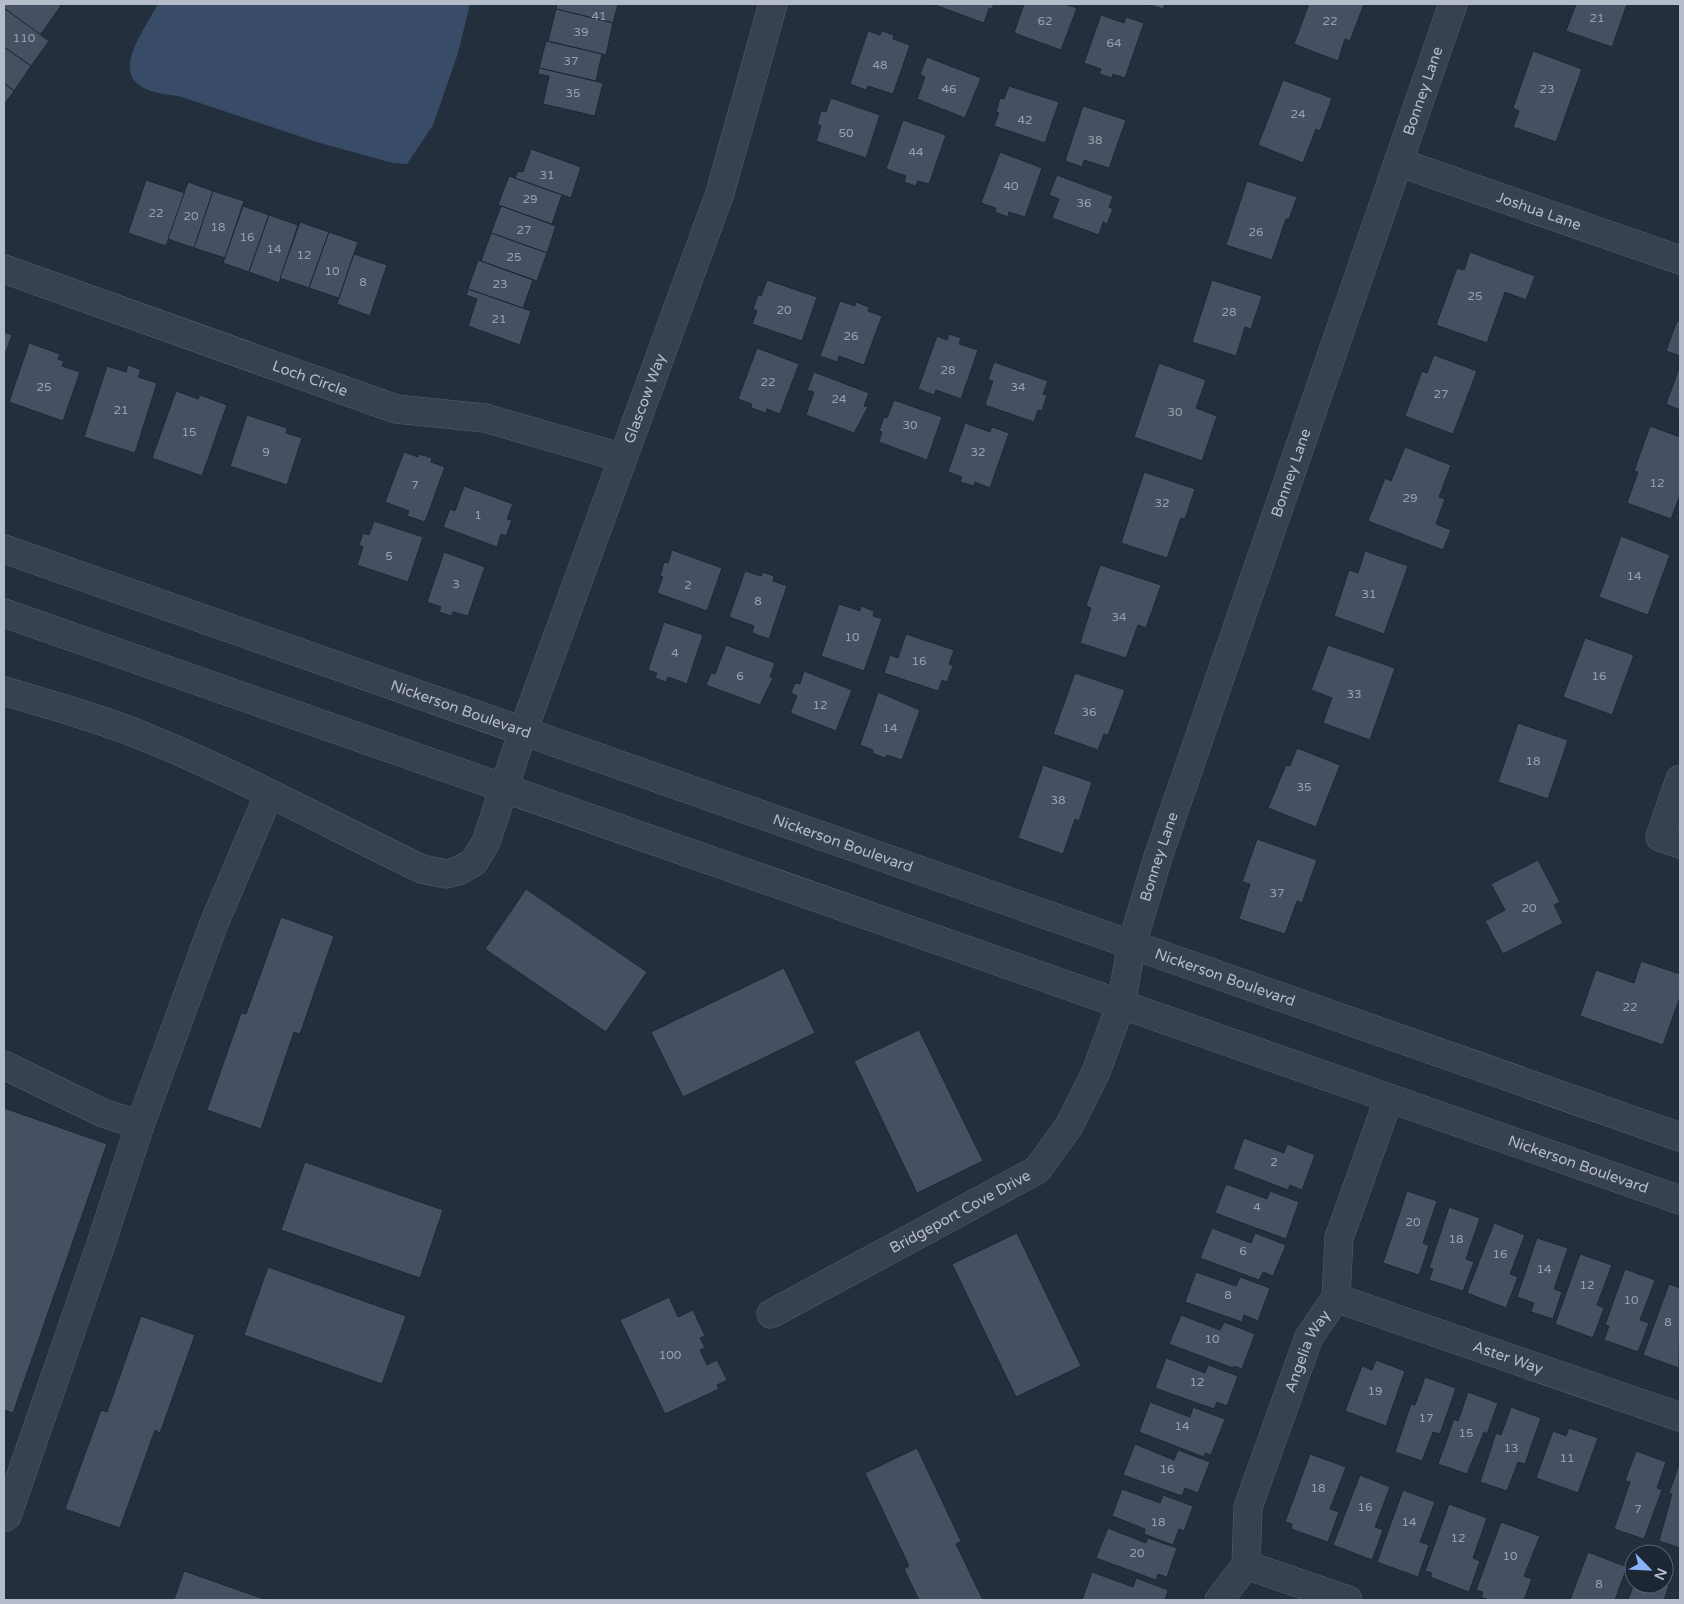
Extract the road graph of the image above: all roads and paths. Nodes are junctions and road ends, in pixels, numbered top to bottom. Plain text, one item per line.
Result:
1 (774, 4) edge
2 (1452, 4) edge
3 (1398, 162) junction
4 (1680, 260) edge
5 (4, 269) edge
6 (622, 458) junction
7 (4, 549) edge
8 (4, 613) edge
9 (4, 690) edge
10 (523, 730) junction
11 (1680, 779) edge
12 (504, 788) junction
13 (269, 794) junction
14 (1680, 844) edge
15 (1132, 944) junction
16 (1120, 1004) junction
17 (4, 1065) edge
18 (1389, 1098) junction
19 (140, 1125) junction
20 (1680, 1137) edge
21 (1680, 1200) edge
22 (1336, 1298) junction
23 (771, 1314) dead end
24 (1680, 1417) edge
25 (4, 1518) edge
26 (1246, 1565) junction
27 (1219, 1600) edge
28 (1348, 1600) edge

1 - 6 street, Glascow Way
2 - 3 street, Bonney Lane
3 - 4 street, Joshua Lane
3 - 15 street, Bonney Lane
5 - 6 street, Loch Circle
6 - 10 street, Glascow Way
7 - 10 street, Nickerson Boulevard
8 - 12 street, Nickerson Boulevard
9 - 13 street, Glascow Way
10 - 12 street, Glascow Way
10 - 15 street, Nickerson Boulevard
11 - 14 street
12 - 13 street, Glascow Way
12 - 16 street, Nickerson Boulevard
13 - 19 street
15 - 16 street, Bridgeport Cove Drive
15 - 20 street, Nickerson Boulevard
16 - 18 street, Nickerson Boulevard
16 - 23 street, Bridgeport Cove Drive
17 - 19 street
18 - 21 street, Nickerson Boulevard
18 - 22 street, Angelia Way
19 - 25 street
22 - 24 street, Aster Way
22 - 26 street, Angelia Way
26 - 27 street
26 - 28 street

